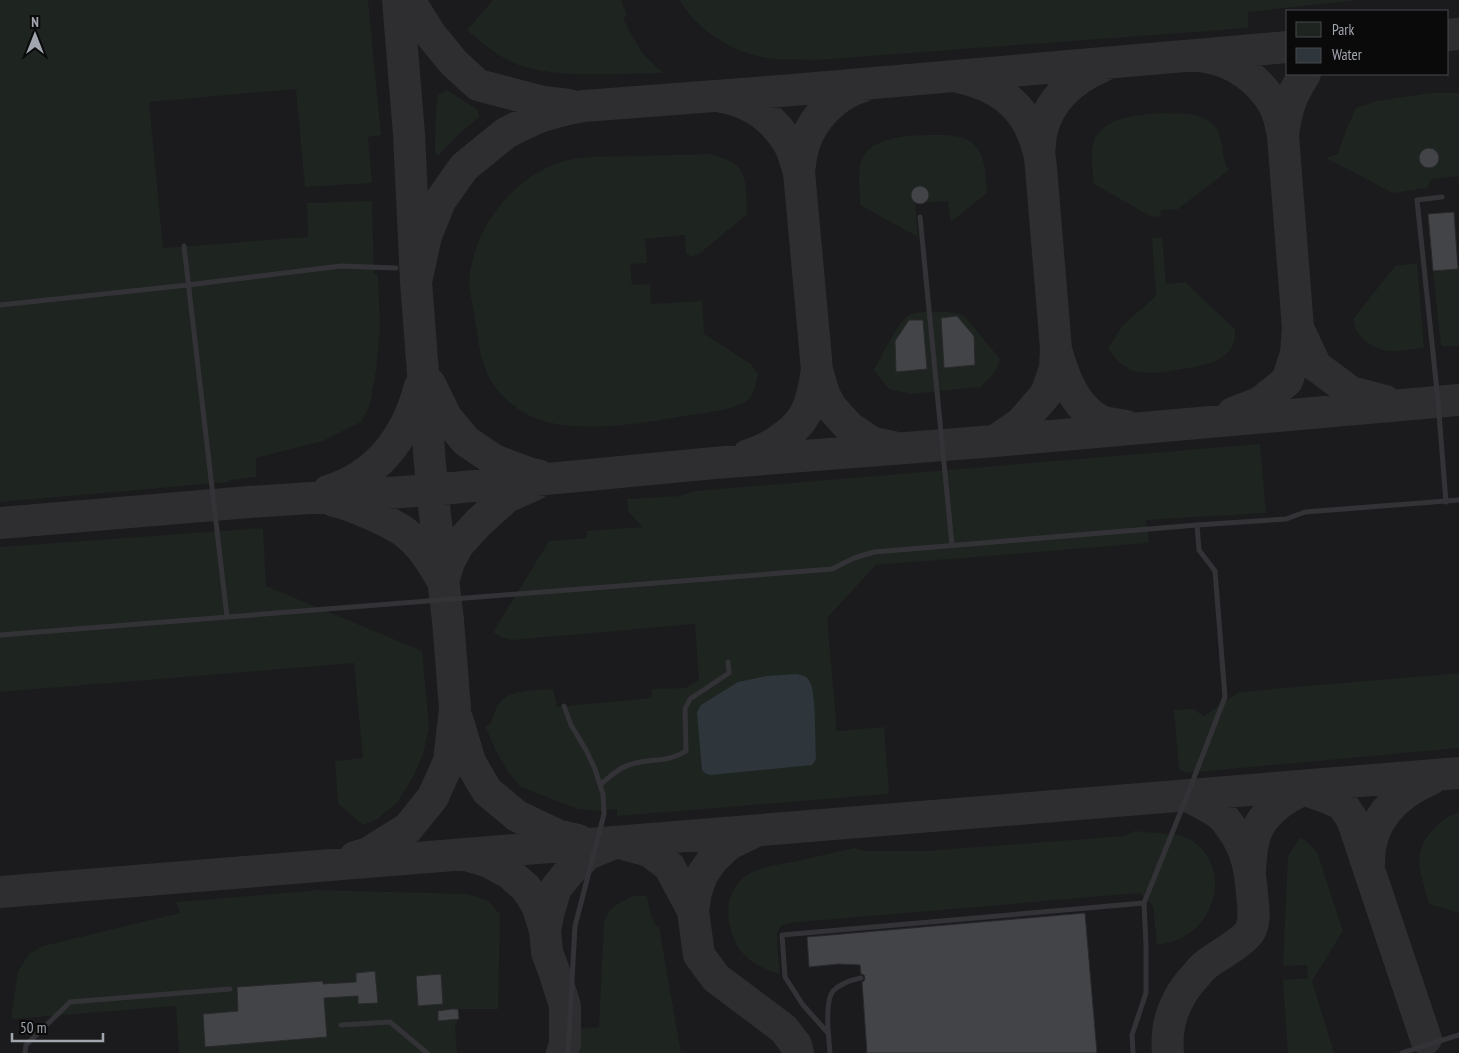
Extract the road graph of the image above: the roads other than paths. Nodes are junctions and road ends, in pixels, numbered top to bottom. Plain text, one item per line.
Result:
1 (1442, 197) dead end
2 (920, 217) dead end
3 (184, 246) dead end
4 (396, 268) dead end
5 (188, 285) junction
6 (0, 305) edge
7 (1459, 500) edge
8 (1446, 502) junction
9 (1197, 525) junction
10 (952, 545) junction
11 (227, 617) junction
12 (0, 635) edge
13 (728, 662) dead end
14 (564, 706) dead end
15 (600, 786) junction
16 (1144, 903) junction
17 (861, 978) dead end
18 (230, 990) dead end
19 (341, 1025) dead end
20 (828, 1033) junction
21 (1459, 1035) edge
22 (25, 1053) edge
23 (426, 1053) edge
24 (568, 1053) edge
25 (830, 1053) edge
26 (1134, 1053) edge
27 (1402, 1053) edge

1 - 8 lane
2 - 10 lane
3 - 5 lane
4 - 5 lane
5 - 6 lane
5 - 11 lane
7 - 8 lane
8 - 9 lane
9 - 10 lane
9 - 16 lane
10 - 11 lane
11 - 12 lane
13 - 15 lane
14 - 15 lane
15 - 24 lane
16 - 20 lane
16 - 26 lane
17 - 20 lane
18 - 22 lane
19 - 23 lane
20 - 25 lane
21 - 27 lane

